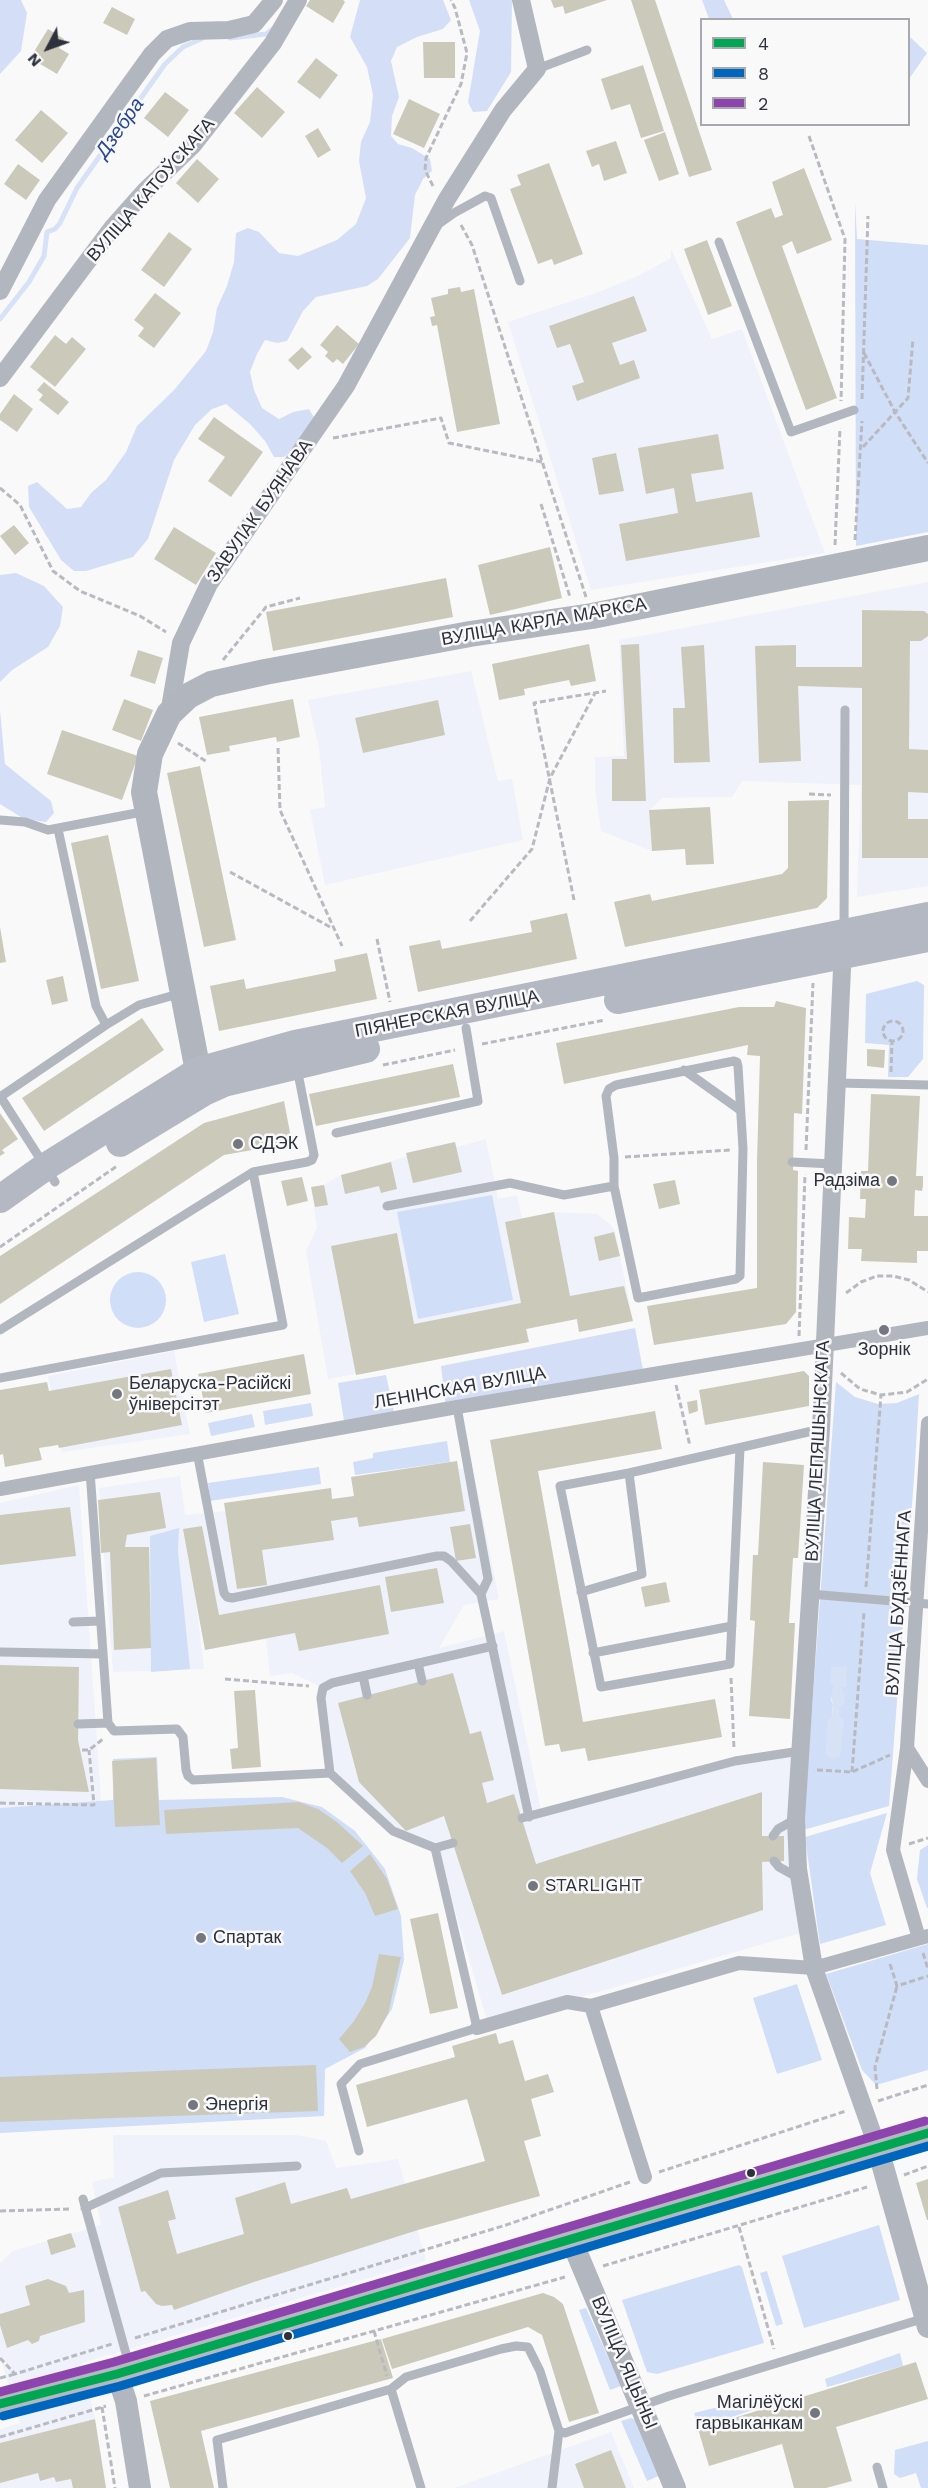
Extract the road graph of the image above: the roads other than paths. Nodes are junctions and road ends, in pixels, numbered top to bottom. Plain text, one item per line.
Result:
1 (274, 0) edge
2 (298, 0) edge
3 (521, 0) edge
4 (587, 50) dead end
5 (537, 69) junction
6 (450, 206) junction
7 (719, 242) dead end
8 (520, 281) dead end
9 (0, 291) edge
10 (0, 378) edge
11 (854, 410) dead end
12 (928, 548) edge
13 (845, 710) dead end
14 (169, 714) junction
15 (147, 810) junction
16 (0, 820) edge
17 (58, 829) junction
18 (928, 916) edge
19 (928, 938) edge
20 (843, 945) junction
21 (183, 993) junction
22 (106, 1025) junction
23 (467, 1038) junction
24 (296, 1054) junction
25 (684, 1070) junction
26 (201, 1081) junction
27 (838, 1083) junction
28 (928, 1085) edge
29 (0, 1096) edge
30 (740, 1110) junction
31 (336, 1133) dead end
32 (792, 1162) dead end
33 (832, 1164) junction
34 (253, 1172) junction
35 (50, 1175) junction
36 (614, 1186) junction
37 (0, 1199) edge
38 (387, 1206) dead end
39 (0, 1220) edge
40 (928, 1328) edge
41 (0, 1330) edge
42 (823, 1345) junction
43 (0, 1378) edge
44 (457, 1407) junction
45 (928, 1422) edge
46 (820, 1429) junction
47 (740, 1448) junction
48 (197, 1452) junction
49 (90, 1471) junction
50 (629, 1473) junction
51 (0, 1489) edge
52 (581, 1592) junction
53 (481, 1594) junction
54 (810, 1594) junction
55 (923, 1603) edge
56 (100, 1621) junction
57 (73, 1622) dead end
58 (732, 1626) junction
59 (493, 1646) junction
60 (0, 1652) edge
61 (593, 1653) junction
62 (103, 1654) junction
63 (418, 1663) junction
64 (363, 1676) junction
65 (422, 1681) dead end
66 (366, 1695) dead end
67 (78, 1724) dead end
68 (111, 1727) junction
69 (907, 1748) junction
70 (800, 1751) junction
71 (330, 1773) junction
72 (928, 1781) edge
73 (796, 1819) junction
74 (773, 1836) dead end
75 (453, 1843) dead end
76 (435, 1848) junction
77 (774, 1862) dead end
78 (800, 1878) junction
79 (924, 1937) edge
80 (814, 1968) junction
81 (591, 2006) junction
82 (477, 2028) junction
83 (928, 2133) edge
84 (878, 2149) junction
85 (359, 2151) dead end
86 (297, 2166) dead end
87 (645, 2177) dead end
88 (572, 2239) junction
89 (922, 2282) edge
90 (927, 2323) edge
91 (124, 2372) junction
92 (391, 2389) junction
93 (0, 2404) edge
94 (642, 2407) junction
95 (559, 2431) junction
96 (877, 2467) dead end
97 (140, 2488) edge
98 (223, 2488) edge
99 (421, 2488) edge
100 (552, 2488) edge
101 (675, 2488) edge
102 (882, 2488) edge

1 - 9 street
2 - 10 street, ВУЛІЦА КАТОЎСКАГА
3 - 5 street
4 - 5 lane
5 - 6 street, ЗАВУЛАК БУЯНАВА
6 - 8 lane
6 - 14 street, ЗАВУЛАК БУЯНАВА
7 - 11 lane
12 - 14 main road, ВУЛІЦА КАРЛА МАРКСА
13 - 20 lane
14 - 15 main road, ЗАВУЛАК БУЯНАВА
15 - 17 lane
15 - 21 main road, ЗАВУЛАК БУЯНАВА
16 - 17 lane
17 - 22 lane
18 - 20 main road, ПІЯНЕРСКАЯ ВУЛІЦА
19 - 20 main road, ПІЯНЕРСКАЯ ВУЛІЦА
20 - 23 main road, ПІЯНЕРСКАЯ ВУЛІЦА
20 - 24 main road, ПІЯНЕРСКАЯ ВУЛІЦА
20 - 27 street, ВУЛІЦА ЛЕПЯШЫНСКАГА
21 - 22 lane
21 - 26 main road, ЗАВУЛАК БУЯНАВА
22 - 29 lane
23 - 24 main road, ПІЯНЕРСКАЯ ВУЛІЦА
23 - 31 lane
24 - 26 main road, ПІЯНЕРСКАЯ ВУЛІЦА
24 - 34 lane
25 - 30 lane
25 - 30 lane
25 - 36 lane
26 - 35 main road, ПІЯНЕРСКАЯ ВУЛІЦА
27 - 28 lane
27 - 33 street, ВУЛІЦА ЛЕПЯШЫНСКАГА
29 - 35 lane
30 - 36 lane
32 - 33 lane
33 - 42 street, ВУЛІЦА ЛЕПЯШЫНСКАГА
34 - 41 lane
34 - 43 lane
35 - 37 main road, ПІЯНЕРСКАЯ ВУЛІЦА
35 - 39 main road, ПІЯНЕРСКАЯ ВУЛІЦА
36 - 38 lane
40 - 42 street, ЛЕНІНСКАЯ ВУЛІЦА
42 - 44 street, ЛЕНІНСКАЯ ВУЛІЦА
42 - 46 street, ВУЛІЦА ЛЕПЯШЫНСКАГА
44 - 48 street, ЛЕНІНСКАЯ ВУЛІЦА
44 - 53 lane
45 - 55 street, ВУЛІЦА БУДЗЁННАГА
46 - 47 lane
46 - 54 street, ВУЛІЦА ЛЕПЯШЫНСКАГА
47 - 50 lane
47 - 58 lane
48 - 49 street, ЛЕНІНСКАЯ ВУЛІЦА
48 - 53 lane
49 - 51 street, ЛЕНІНСКАЯ ВУЛІЦА
49 - 56 lane
50 - 52 lane
50 - 52 lane
52 - 61 lane
53 - 59 lane
54 - 55 lane
54 - 70 street, ВУЛІЦА ЛЕПЯШЫНСКАГА
55 - 69 street, ВУЛІЦА БУДЗЁННАГА
56 - 57 lane
56 - 62 lane
58 - 61 lane
58 - 61 lane
59 - 63 lane
59 - 70 lane
60 - 62 lane
62 - 68 lane
63 - 64 lane
63 - 65 lane
64 - 66 lane
64 - 71 lane
67 - 68 lane
68 - 71 lane
69 - 72 street
69 - 79 street, ВУЛІЦА БУДЗЁННАГА
70 - 73 street, ВУЛІЦА ЛЕПЯШЫНСКАГА
71 - 76 lane
73 - 74 lane
73 - 78 street, ВУЛІЦА ЛЕПЯШЫНСКАГА
75 - 76 lane
76 - 82 lane
77 - 78 lane
78 - 80 street, ВУЛІЦА ЛЕПЯШЫНСКАГА
79 - 80 street
80 - 81 street
80 - 84 street, ВУЛІЦА ЛЕПЯШЫНСКАГА
81 - 82 street
81 - 87 street
82 - 85 lane
83 - 84 main road
84 - 88 main road
84 - 89 street
86 - 91 lane
88 - 91 main road
88 - 94 street, ВУЛІЦА ЯЦЫНЫ
89 - 90 street
90 - 94 lane
91 - 93 main road
91 - 97 street
92 - 95 lane
92 - 98 lane
92 - 99 lane
94 - 95 lane
94 - 101 street, ВУЛІЦА ЯЦЫНЫ
95 - 100 lane
96 - 102 lane

